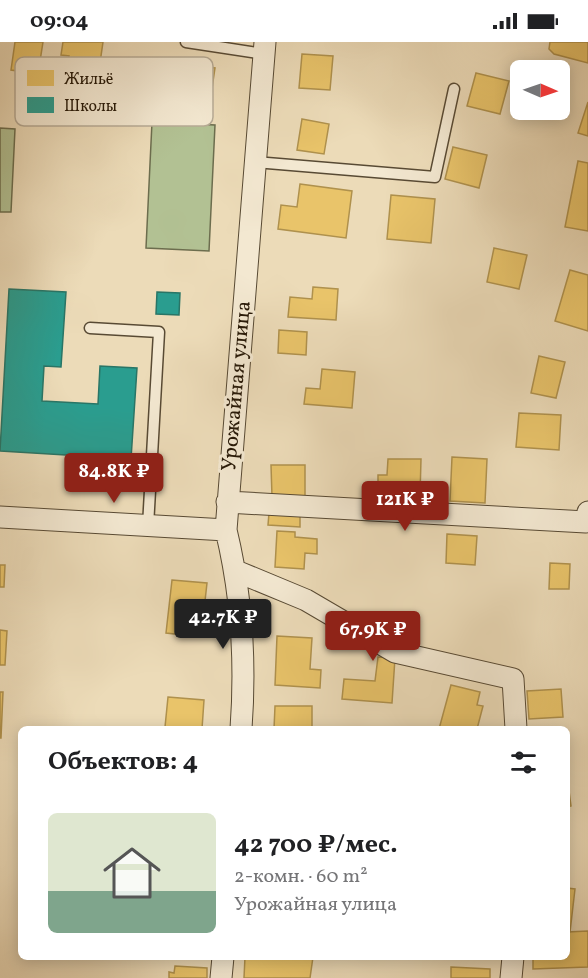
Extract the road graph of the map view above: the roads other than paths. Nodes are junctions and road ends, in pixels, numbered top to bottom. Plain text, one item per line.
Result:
1 (186, 42) edge
2 (264, 48) edge
3 (454, 89) dead end
4 (255, 162) junction
5 (90, 328) dead end
6 (227, 502) junction
7 (0, 517) edge
8 (587, 517) edge
9 (148, 526) junction
10 (226, 530) junction
11 (236, 571) junction
12 (241, 726) edge
13 (516, 726) edge
14 (223, 960) edge
15 (513, 960) edge
16 (221, 978) edge
17 (511, 978) edge

1 - 2 lane
2 - 4 street, Урожайная улица
3 - 4 lane
4 - 6 street, Урожайная улица
5 - 9 lane
6 - 8 street
6 - 10 street, Урожайная улица
7 - 9 street
9 - 10 street
10 - 11 street, Урожайная улица
11 - 12 street, Урожайная улица
11 - 13 street
14 - 16 street
15 - 17 street

